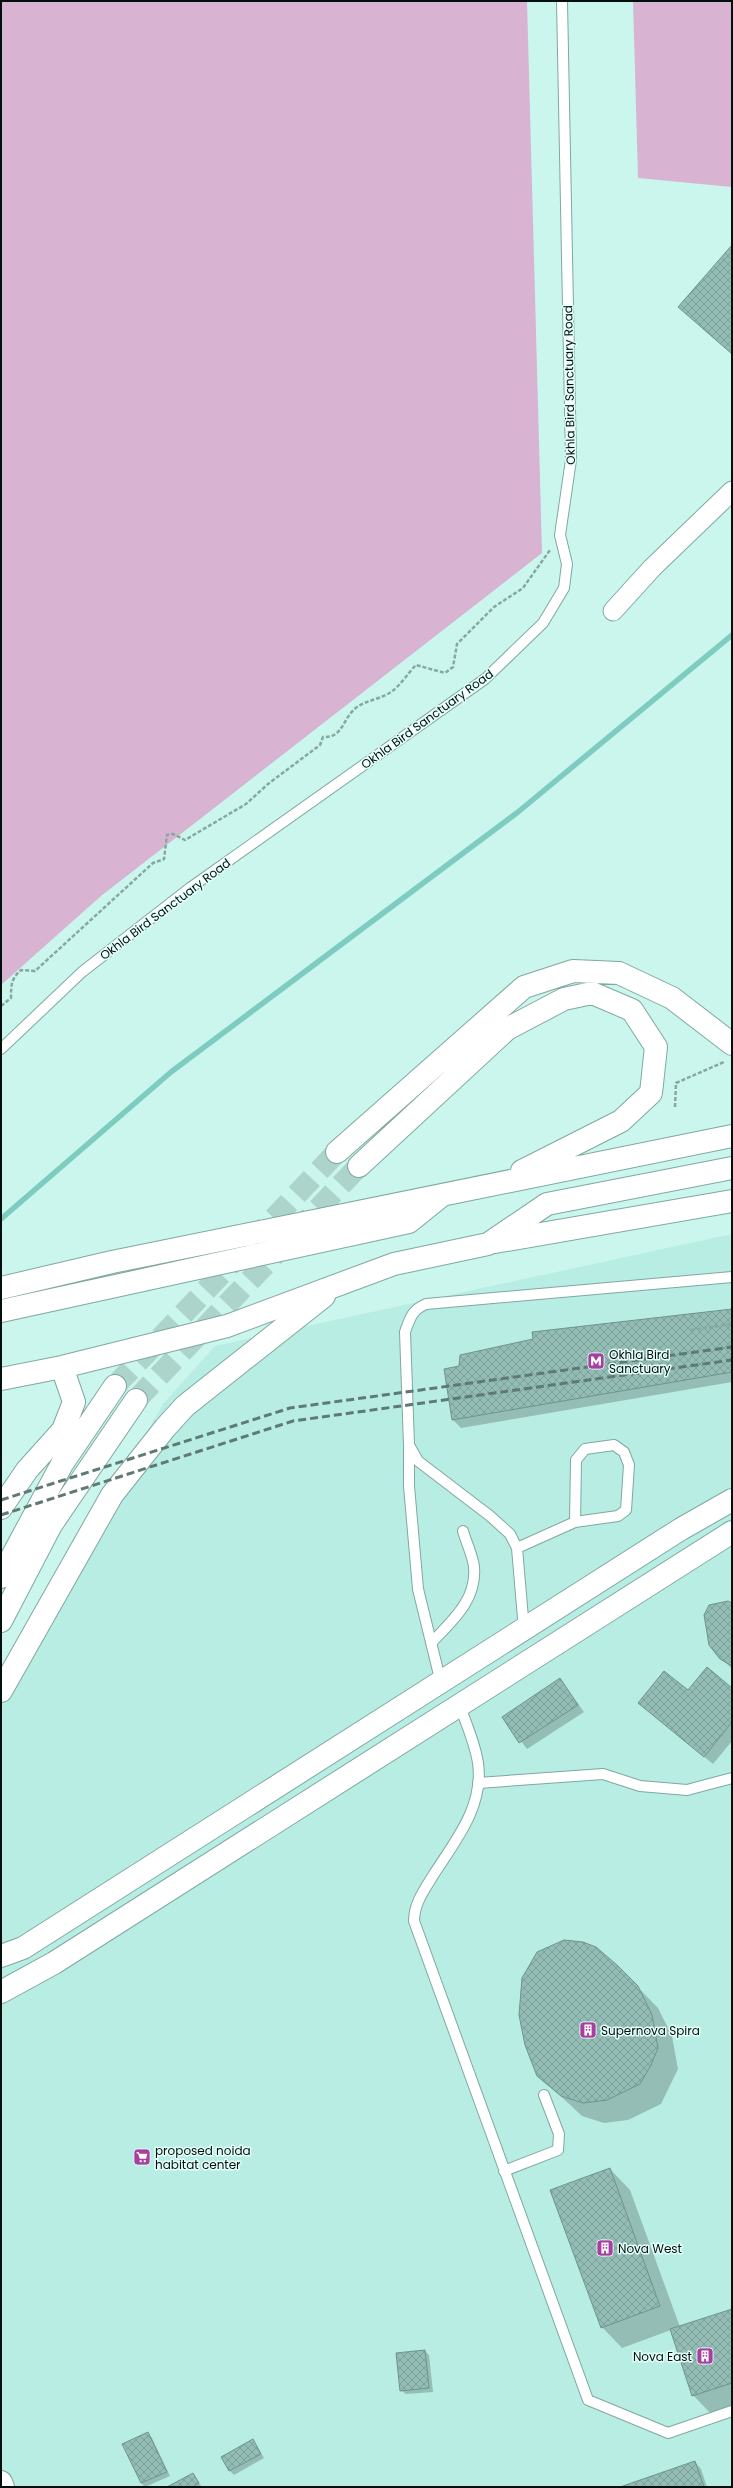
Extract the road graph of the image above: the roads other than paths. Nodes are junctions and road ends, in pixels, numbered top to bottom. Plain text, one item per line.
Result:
1 (562, 1) edge
2 (732, 491) edge
3 (613, 611) dead end
4 (1, 1049) edge
5 (728, 1052) edge
6 (732, 1136) edge
7 (338, 1152) tunnel mouth
8 (359, 1166) tunnel mouth
9 (732, 1168) edge
10 (496, 1184) junction
11 (442, 1195) junction
12 (732, 1201) edge
13 (488, 1244) junction
14 (732, 1277) edge
15 (339, 1284) junction
16 (1, 1288) edge
17 (1, 1311) edge
18 (62, 1367) junction
19 (1, 1379) edge
20 (116, 1386) tunnel mouth
21 (136, 1400) tunnel mouth
22 (409, 1445) junction
23 (22, 1477) junction
24 (1, 1490) edge
25 (732, 1500) edge
26 (1, 1508) edge
27 (575, 1522) junction
28 (463, 1531) dead end
29 (732, 1532) edge
30 (517, 1548) junction
31 (1, 1577) edge
32 (1, 1621) edge
33 (524, 1631) junction
34 (431, 1643) junction
35 (441, 1683) junction
36 (1, 1691) edge
37 (460, 1704) junction
38 (732, 1778) edge
39 (478, 1783) junction
40 (1, 1956) edge
41 (1, 1992) edge
42 (544, 2095) dead end
43 (504, 2171) junction
44 (732, 2411) edge
45 (1, 2482) edge
46 (3, 2487) edge

1 - 4 lane, Okhla Bird Sanctuary Road
2 - 3 street
5 - 7 main road
6 - 10 main road
8 - 10 main road
9 - 13 main road
10 - 11 main road
11 - 16 main road
11 - 17 main road
12 - 13 main road
13 - 15 main road
14 - 22 lane
15 - 18 main road
15 - 36 main road
18 - 19 main road
18 - 23 main road
20 - 31 main road
21 - 32 main road
22 - 30 lane
22 - 34 lane
23 - 24 street
23 - 26 main road
25 - 33 main road
27 - 27 lane
27 - 30 lane
28 - 34 lane
29 - 37 main road
30 - 33 lane
33 - 35 main road
34 - 35 lane
35 - 40 main road
37 - 39 lane
37 - 41 main road
38 - 39 lane
39 - 43 lane
42 - 43 lane
43 - 44 lane
45 - 46 main road

